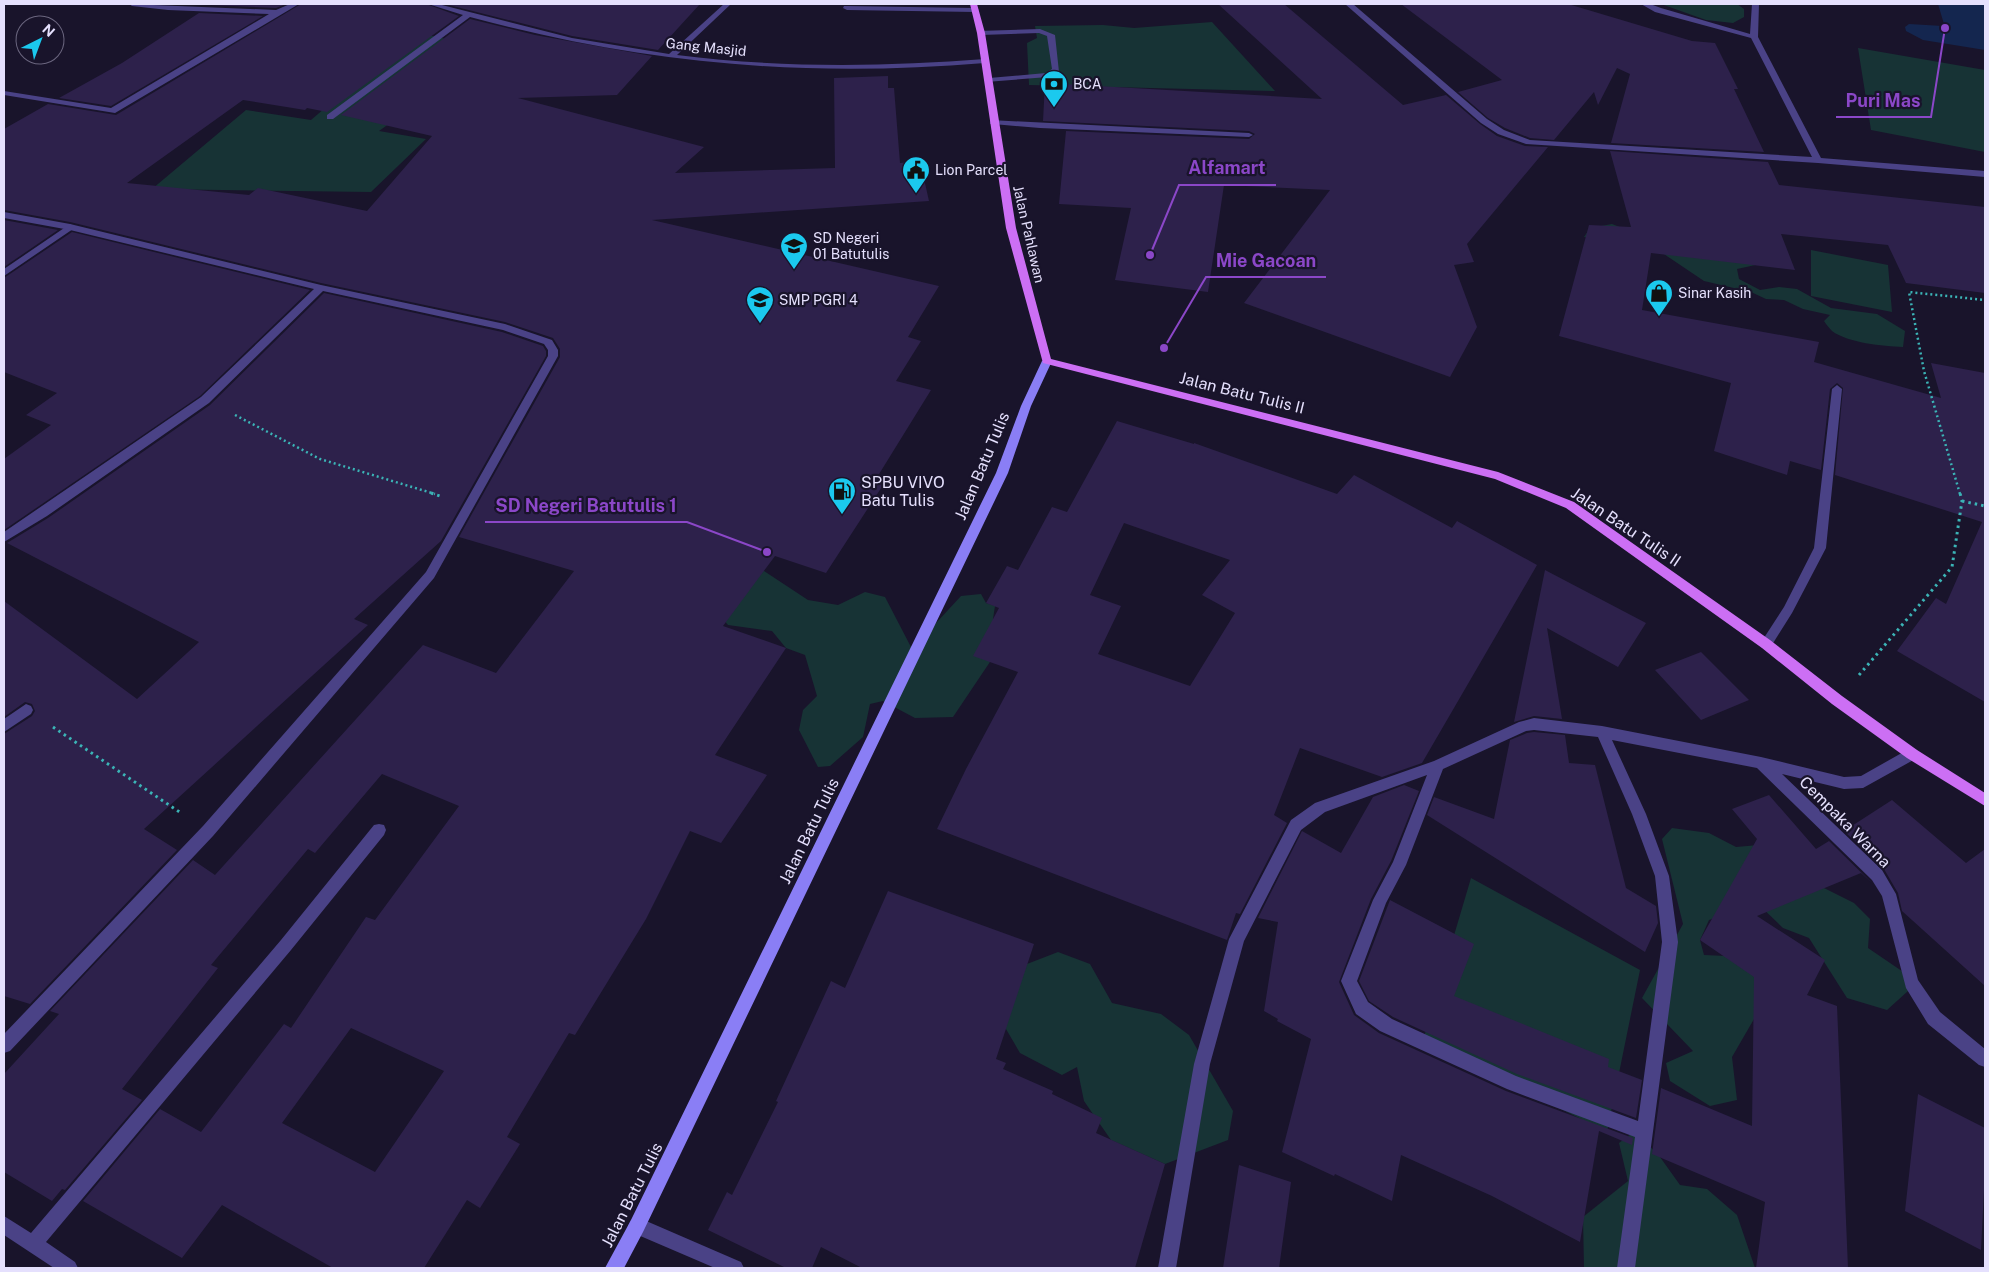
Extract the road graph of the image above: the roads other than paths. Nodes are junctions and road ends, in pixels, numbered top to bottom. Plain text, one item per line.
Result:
1 (132, 4) edge
2 (295, 4) edge
3 (431, 4) edge
4 (728, 4) edge
5 (1349, 4) edge
6 (1645, 4) edge
7 (1756, 4) edge
8 (974, 7) edge
9 (847, 8) dead end
10 (277, 12) junction
11 (467, 15) junction
12 (981, 33) junction
13 (1754, 37) junction
14 (671, 56) junction
15 (985, 61) junction
16 (989, 80) junction
17 (4, 93) edge
18 (330, 117) dead end
19 (993, 122) junction
20 (1249, 135) dead end
21 (1818, 160) junction
22 (1985, 174) edge
23 (4, 215) edge
24 (70, 227) junction
25 (4, 273) edge
26 (321, 288) junction
27 (1047, 361) junction
28 (1837, 389) dead end
29 (4, 538) edge
30 (1766, 644) junction
31 (26, 710) road end
32 (4, 726) edge
33 (1602, 732) junction
34 (1912, 754) junction
35 (1761, 763) junction
36 (1438, 765) junction
37 (1985, 800) edge
38 (379, 830) dead end
39 (4, 1045) edge
40 (1985, 1059) edge
41 (1644, 1132) junction
42 (4, 1225) edge
43 (637, 1226) junction
44 (33, 1244) junction
45 (69, 1268) edge
46 (614, 1268) edge
47 (735, 1268) edge
48 (1167, 1268) edge
49 (1626, 1268) edge

1 - 10 street
2 - 10 street
3 - 11 street, Gang Masjid
4 - 14 street
5 - 21 street
6 - 13 street
7 - 13 street
8 - 9 street
8 - 12 main road, Jalan Pahlawan
10 - 17 street
11 - 14 street, Gang Masjid
11 - 18 street
12 - 15 main road, Jalan Pahlawan
12 - 16 street
13 - 21 street
14 - 15 street, Gang Masjid
15 - 16 main road, Jalan Pahlawan
16 - 19 main road, Jalan Pahlawan
19 - 20 street
19 - 27 main road, Jalan Pahlawan
21 - 22 street
23 - 24 street
24 - 25 street
24 - 26 street
26 - 29 street
26 - 39 street
27 - 30 main road, Jalan Batu Tulis II
27 - 43 main road, Jalan Batu Tulis
28 - 30 street
30 - 34 main road, Jalan Batu Tulis II
31 - 32 street
33 - 35 street
33 - 36 street
33 - 41 street
34 - 35 street
34 - 37 main road, Jalan Batu Tulis II
35 - 40 street, Cempaka Warna
36 - 41 street
36 - 48 street
38 - 44 street
41 - 49 street
42 - 44 street
43 - 46 main road, Jalan Batu Tulis
43 - 47 street
44 - 45 street

